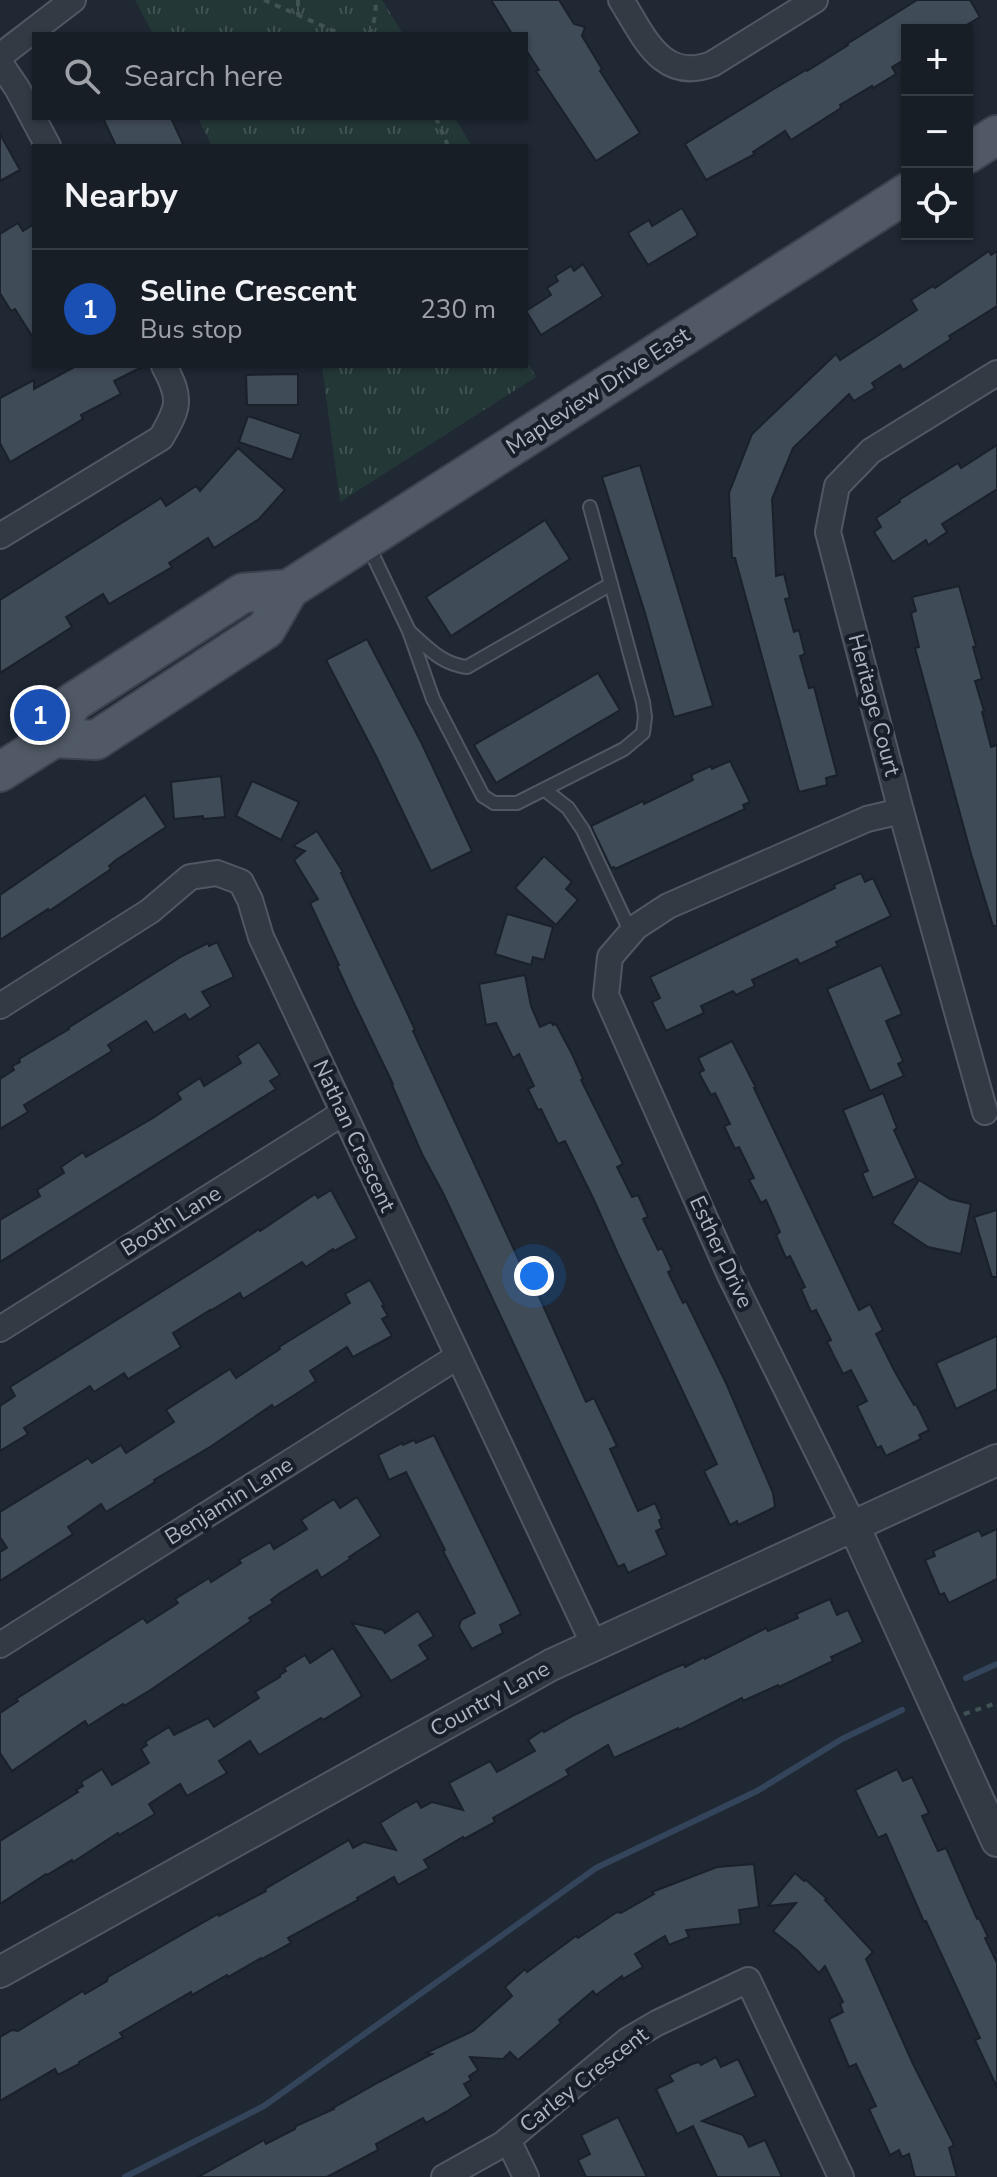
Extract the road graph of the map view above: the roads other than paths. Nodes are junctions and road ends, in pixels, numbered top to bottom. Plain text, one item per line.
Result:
1 (73, 0) edge
2 (621, 0) edge
3 (815, 0) edge
4 (0, 56) edge
5 (0, 63) edge
6 (32, 116) edge
7 (34, 120) edge
8 (997, 135) edge
9 (47, 144) edge
10 (973, 150) edge
11 (901, 197) edge
12 (165, 368) edge
13 (997, 373) edge
14 (590, 507) dead end
15 (0, 536) edge
16 (365, 540) junction
17 (611, 584) junction
18 (409, 631) junction
19 (0, 772) edge
20 (545, 790) junction
21 (901, 811) junction
22 (631, 933) junction
23 (0, 1006) edge
24 (985, 1112) dead end
25 (343, 1113) junction
26 (0, 1329) edge
27 (457, 1357) junction
28 (997, 1460) edge
29 (854, 1526) junction
30 (0, 1645) edge
31 (594, 1645) junction
32 (997, 1841) edge
33 (0, 1972) edge
34 (508, 2140) junction
35 (444, 2177) edge
36 (526, 2177) edge
37 (841, 2177) edge

1 - 4 street
2 - 3 street
5 - 6 street
7 - 9 street
8 - 10 main road
11 - 16 main road, Mapleview Drive East
12 - 15 street
13 - 21 street, Heritage Court
14 - 17 lane
16 - 18 lane
16 - 19 main road, Mapleview Drive East
17 - 18 lane
17 - 20 lane
18 - 20 lane
20 - 22 lane
21 - 22 street, Esther Drive
21 - 24 street, Heritage Court
22 - 29 street, Esther Drive
23 - 25 street, Nathan Crescent
25 - 26 street, Booth Lane
25 - 27 street, Nathan Crescent
27 - 30 street, Benjamin Lane
27 - 31 street, Nathan Crescent
28 - 29 street, Country Lane
29 - 31 street, Country Lane
29 - 32 street, Esther Drive
31 - 33 street, Country Lane
34 - 35 street, Carley Crescent
34 - 36 street
34 - 37 street, Carley Crescent

